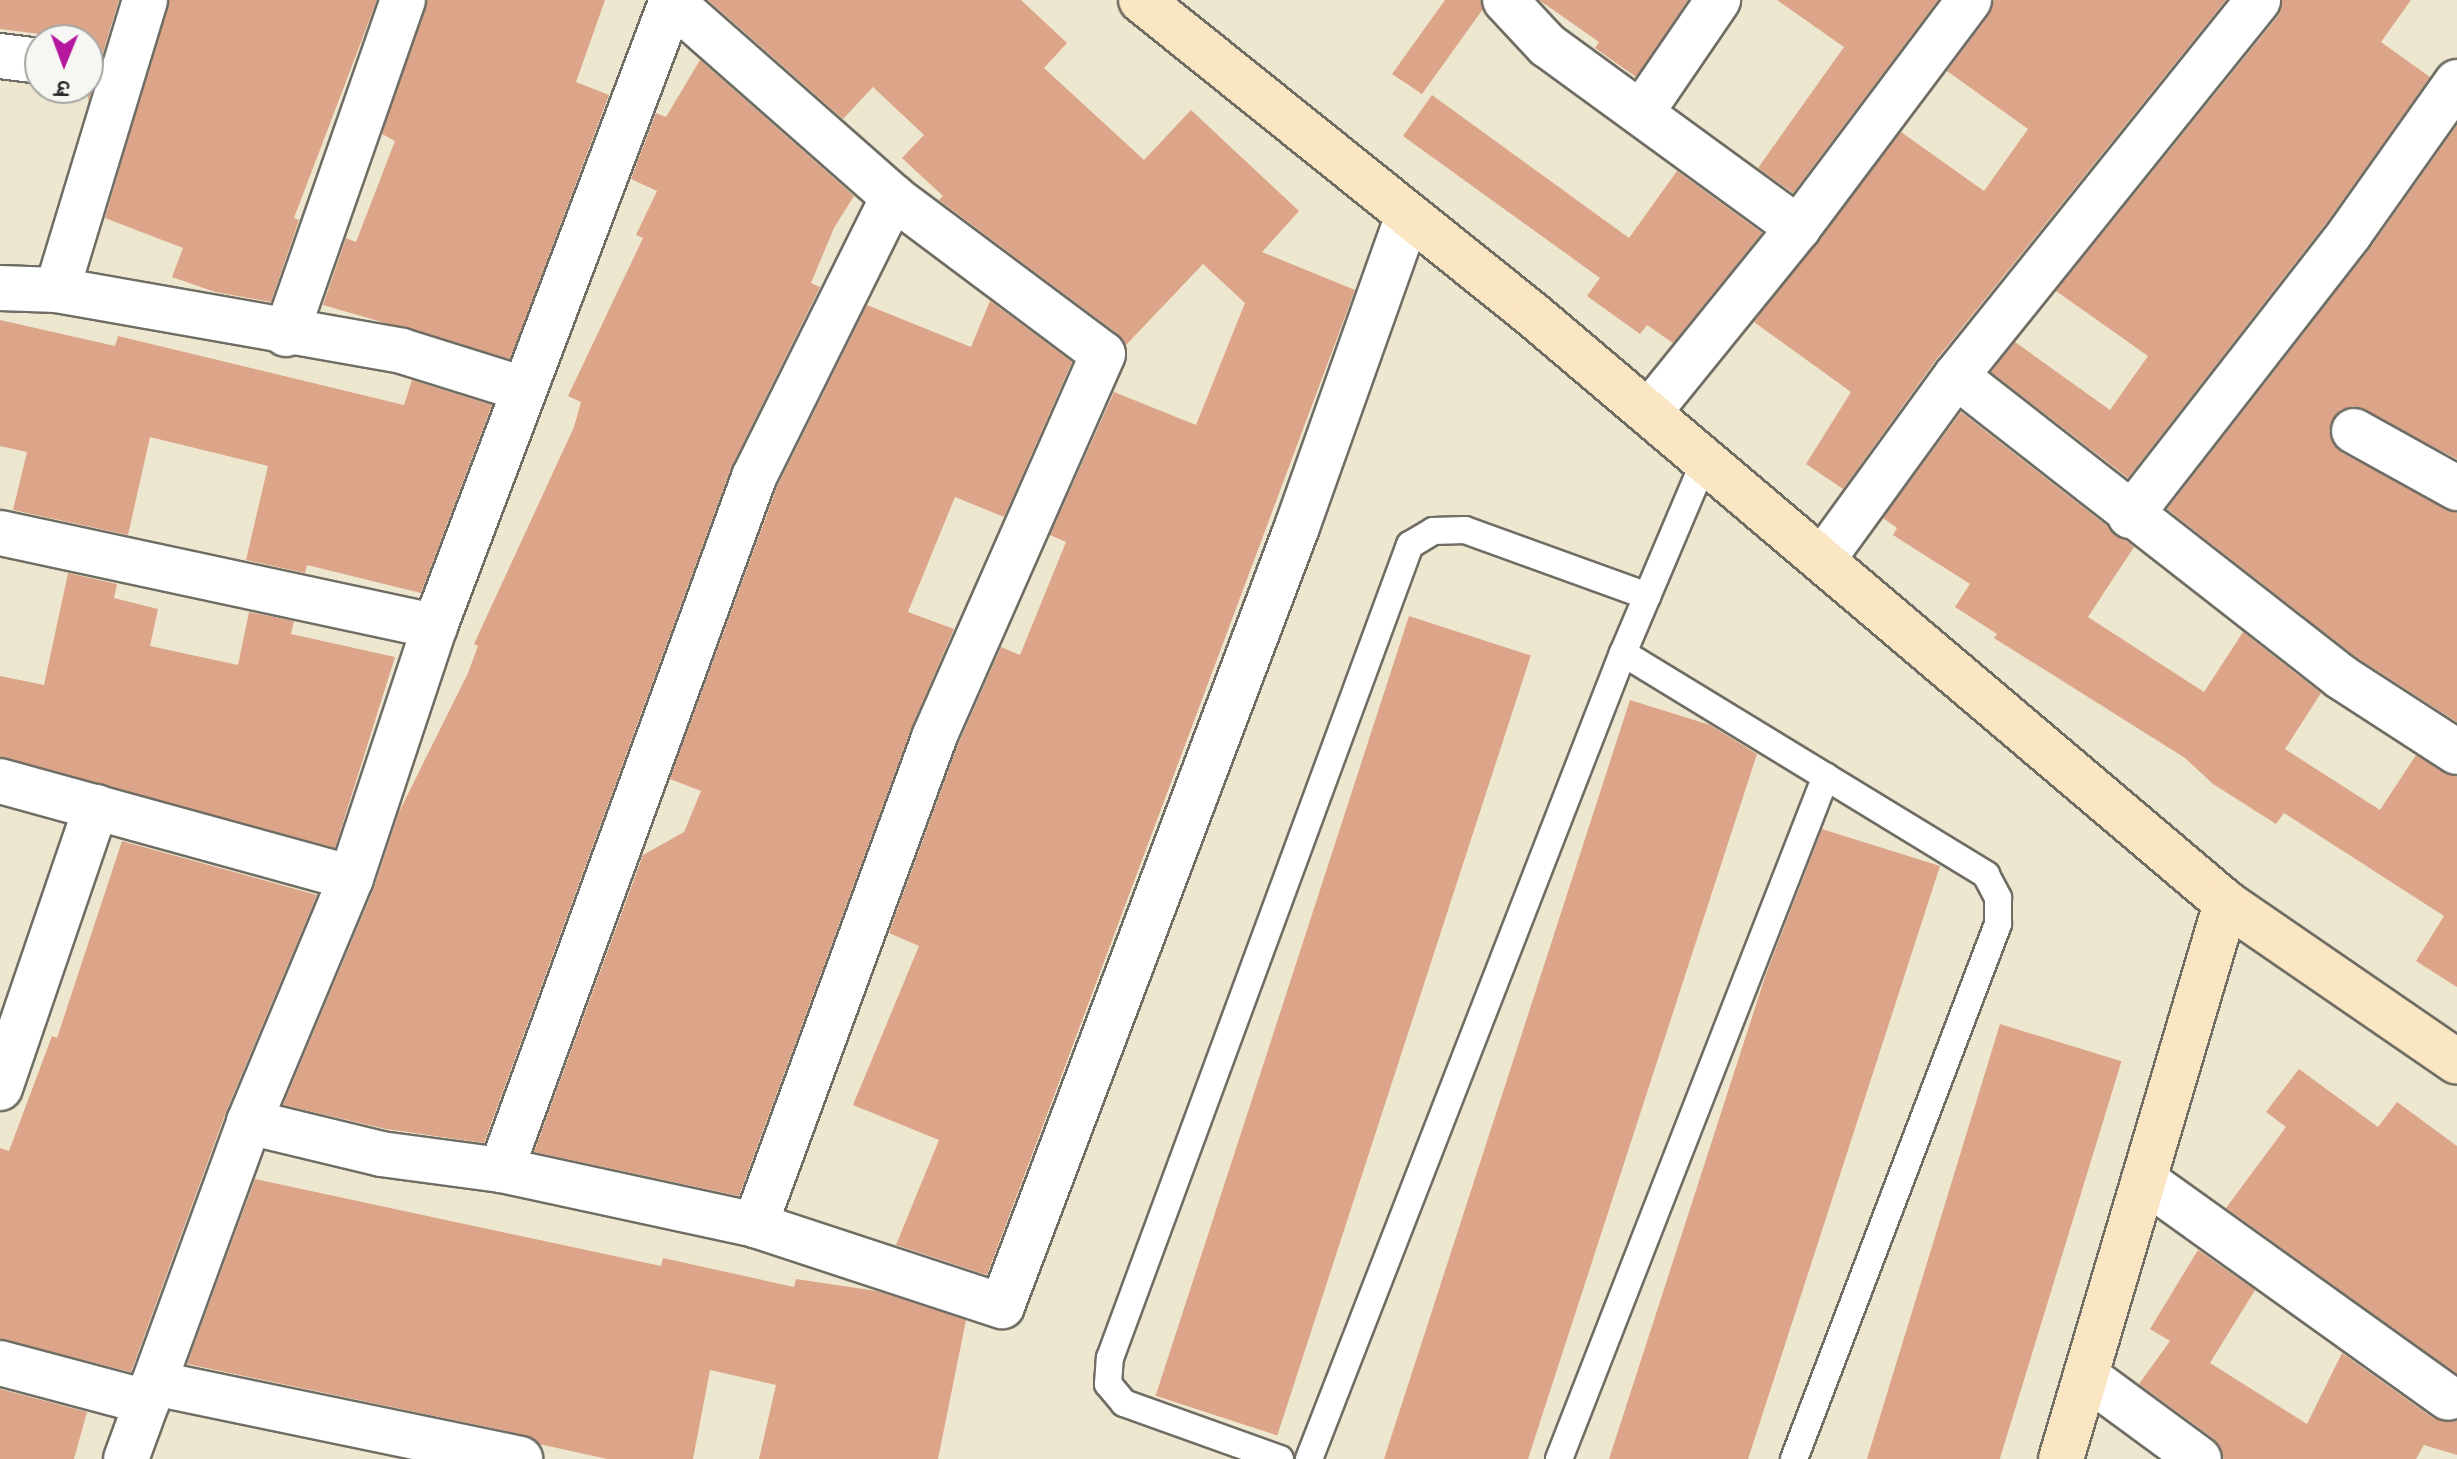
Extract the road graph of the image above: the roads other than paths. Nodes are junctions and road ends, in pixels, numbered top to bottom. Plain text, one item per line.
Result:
1 (145, 0) edge
2 (403, 0) edge
3 (1141, 0) edge
4 (1505, 0) edge
5 (1718, 0) edge
6 (1969, 0) edge
7 (2258, 0) edge
8 (671, 1) edge
9 (0, 56) edge
10 (24, 59) edge
11 (105, 71) edge
12 (2457, 82) edge
13 (1641, 113) junction
14 (893, 197) junction
15 (1408, 215) junction
16 (1798, 228) junction
17 (0, 288) edge
18 (57, 290) junction
19 (286, 334) junction
20 (1956, 376) junction
21 (523, 389) junction
22 (1649, 412) junction
23 (2354, 431) dead end
24 (1705, 460) junction
25 (2457, 488) edge
26 (2130, 516) junction
27 (0, 533) edge
28 (1823, 559) junction
29 (1647, 596) junction
30 (435, 626) junction
31 (1623, 653) junction
32 (2457, 752) edge
33 (1826, 776) junction
34 (0, 781) edge
35 (96, 807) junction
36 (351, 878) junction
37 (2226, 903) junction
38 (2457, 1062) edge
39 (0, 1088) edge
40 (249, 1122) junction
41 (501, 1170) junction
42 (2144, 1180) junction
43 (755, 1225) junction
44 (0, 1363) edge
45 (2086, 1376) junction
46 (151, 1393) junction
47 (2448, 1398) dead end
48 (126, 1459) edge
49 (520, 1459) edge
50 (1280, 1459) edge
51 (1309, 1459) edge
52 (1559, 1459) edge
53 (1794, 1459) edge
54 (2061, 1459) edge
55 (2199, 1459) edge

1 - 11 street
2 - 19 street
3 - 15 street
4 - 13 street
5 - 13 street
6 - 16 street
7 - 20 street
8 - 14 street
8 - 21 street
9 - 10 street
11 - 18 street
12 - 26 street
13 - 16 street
14 - 41 street
14 - 43 street
15 - 22 street
15 - 43 street
16 - 22 street
17 - 18 street
18 - 19 street
19 - 21 street
20 - 26 street
20 - 28 street
21 - 30 street
22 - 24 street
23 - 25 street
24 - 28 street
24 - 29 lane
26 - 32 street
27 - 30 street
28 - 37 street
29 - 31 lane
29 - 50 lane
30 - 36 street
31 - 33 lane
31 - 51 lane
33 - 52 lane
33 - 53 lane
34 - 35 street
35 - 36 street
35 - 39 street
36 - 40 street
37 - 38 street
37 - 42 street
40 - 41 street
40 - 46 street
41 - 43 street
42 - 45 street
42 - 47 street
44 - 46 street
45 - 54 street
45 - 55 street
46 - 48 street
46 - 49 street

